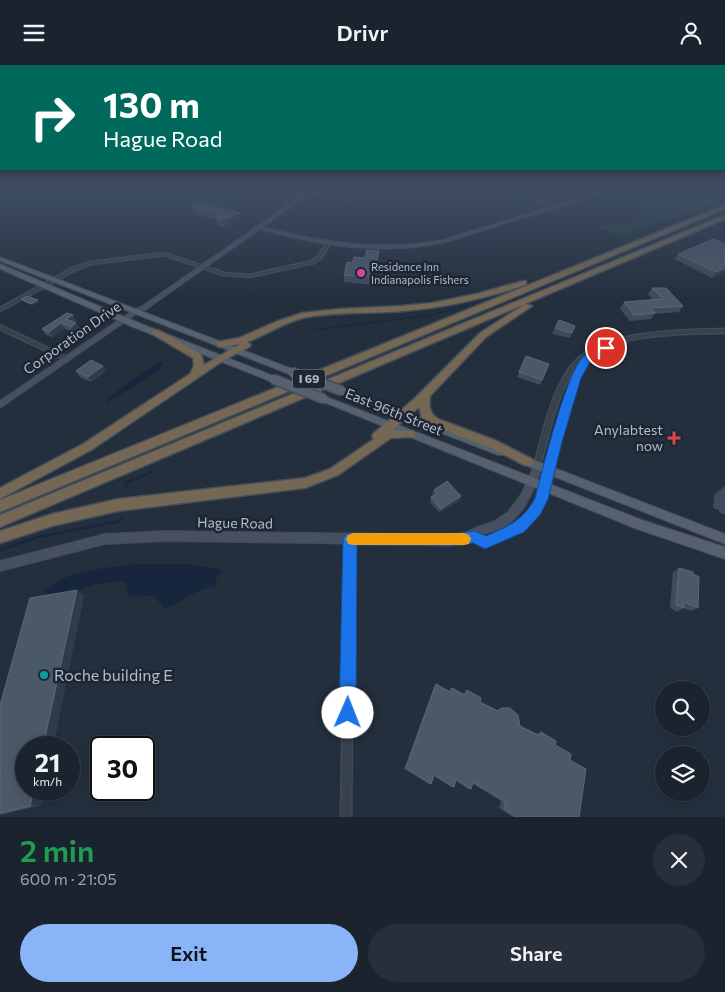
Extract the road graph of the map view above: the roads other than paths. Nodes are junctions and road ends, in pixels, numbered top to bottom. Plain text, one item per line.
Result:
1 (259, 226) joint
2 (492, 226) edge
3 (678, 226) edge
4 (703, 226) edge
5 (329, 242) junction
6 (617, 251) junction
7 (0, 259) edge
8 (0, 265) edge
9 (202, 266) junction
10 (606, 267) junction
11 (24, 268) junction
12 (55, 279) junction
13 (45, 285) junction
14 (0, 310) edge
15 (136, 311) junction
16 (126, 319) junction
17 (0, 327) edge
18 (155, 332) junction
19 (263, 332) junction
20 (725, 332) edge
21 (220, 344) junction
22 (236, 351) junction
23 (221, 358) junction
24 (67, 359) junction
25 (189, 379) junction
26 (425, 395) junction
27 (0, 405) edge
28 (403, 415) junction
29 (390, 425) junction
30 (409, 434) junction
31 (370, 447) junction
32 (533, 471) junction
33 (548, 479) junction
34 (0, 494) edge
35 (0, 505) edge
36 (0, 521) edge
37 (0, 537) edge
38 (474, 537) junction
39 (350, 539) junction
40 (725, 539) edge
41 (725, 553) edge
42 (0, 566) edge
43 (346, 817) edge

1 - 5 street
1 - 9 street
2 - 5 street
3 - 6 highway, I 69
4 - 10 highway, I 69
5 - 9 street
6 - 19 highway
6 - 35 highway, I 69
7 - 11 main road, East 96th Street
8 - 11 main road
8 - 13 main road, East 96th Street
9 - 12 street
9 - 15 street
10 - 26 highway
10 - 36 highway, I 69
11 - 12 main road, East 96th Street
12 - 13 street
12 - 15 main road, East 96th Street
13 - 14 street
13 - 16 main road, East 96th Street
15 - 16 street, Corporation Drive
15 - 21 main road, East 96th Street
16 - 18 main road, East 96th Street
16 - 24 street, Corporation Drive
17 - 24 street
18 - 23 main road, East 96th Street
18 - 25 highway
19 - 21 highway
19 - 22 highway
20 - 32 street
20 - 33 street
21 - 22 main road, East 96th Street
22 - 23 highway
22 - 28 main road, East 96th Street, bridge
23 - 25 highway
23 - 29 main road, East 96th Street, bridge
24 - 27 street, Corporation Drive
25 - 34 highway
26 - 28 highway
26 - 32 highway
28 - 29 highway
28 - 32 main road, East 96th Street
29 - 30 main road, East 96th Street
29 - 31 highway
30 - 31 highway
30 - 32 main road, East 96th Street
31 - 37 highway
32 - 33 main road, East 96th Street
32 - 33 main road, East 96th Street
32 - 38 street, Hague Road
33 - 38 street, Hague Road
33 - 40 main road, East 96th Street
33 - 41 main road, East 96th Street
38 - 39 street, Hague Road
39 - 42 street, Hague Road
39 - 43 street

